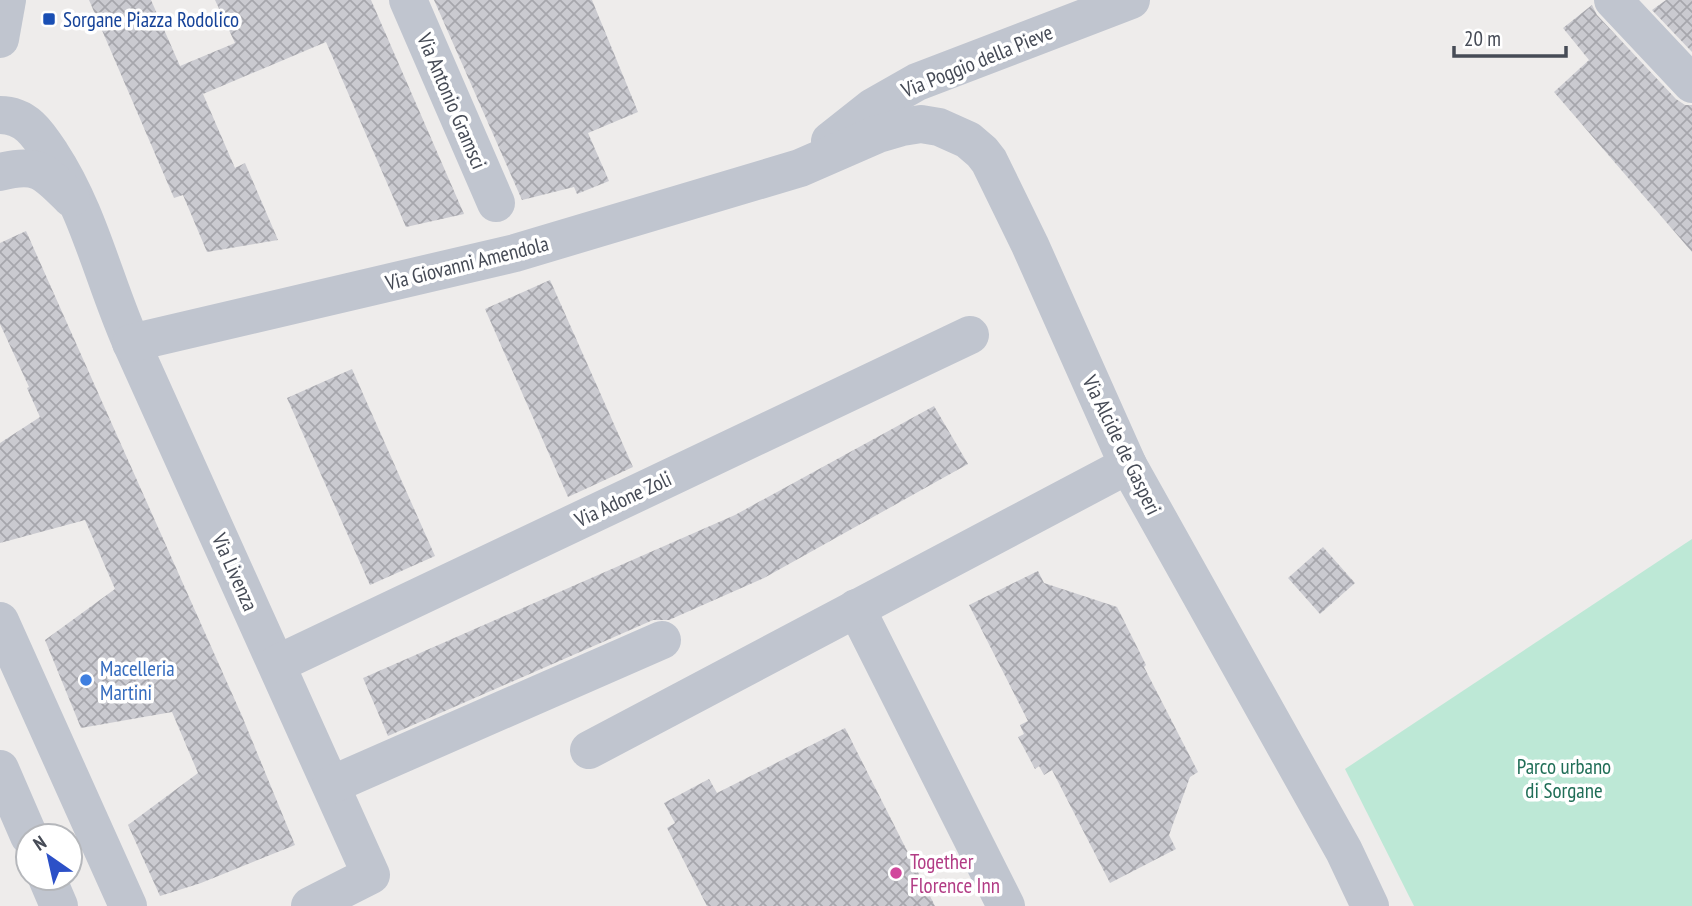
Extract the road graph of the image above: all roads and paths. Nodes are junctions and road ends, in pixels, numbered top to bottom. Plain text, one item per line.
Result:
1 (8, 0) edge
2 (408, 0) edge
3 (1131, 0) edge
4 (1613, 0) edge
5 (0, 39) edge
6 (1692, 84) edge
7 (0, 115) edge
8 (800, 168) junction
9 (0, 172) edge
10 (496, 203) dead end
11 (77, 204) junction
12 (970, 335) dead end
13 (131, 343) junction
14 (1128, 465) junction
15 (856, 608) junction
16 (2, 629) edge
17 (662, 640) dead end
18 (277, 664) junction
19 (589, 750) dead end
20 (0, 769) edge
21 (331, 785) junction
22 (23, 822) edge
23 (128, 906) edge
24 (310, 906) edge
25 (1006, 906) edge
26 (1370, 906) edge

1 - 5 street
2 - 10 street, Via Antonio Gramsci
3 - 8 street, Via Poggio della Pieve
4 - 6 street
7 - 11 street, Via Livenza
8 - 13 street, Via Giovanni Amendola
8 - 14 street, Via Alcide de Gasperi
9 - 11 street, Via Livenza
11 - 13 street, Via Livenza
12 - 18 street, Via Adone Zoli
13 - 18 street, Via Livenza
14 - 15 street
14 - 26 street, Via Alcide de Gasperi
15 - 19 street
15 - 25 street
16 - 23 street
17 - 21 street
18 - 21 street, Via Livenza
20 - 22 street
21 - 24 street, Via Livenza

